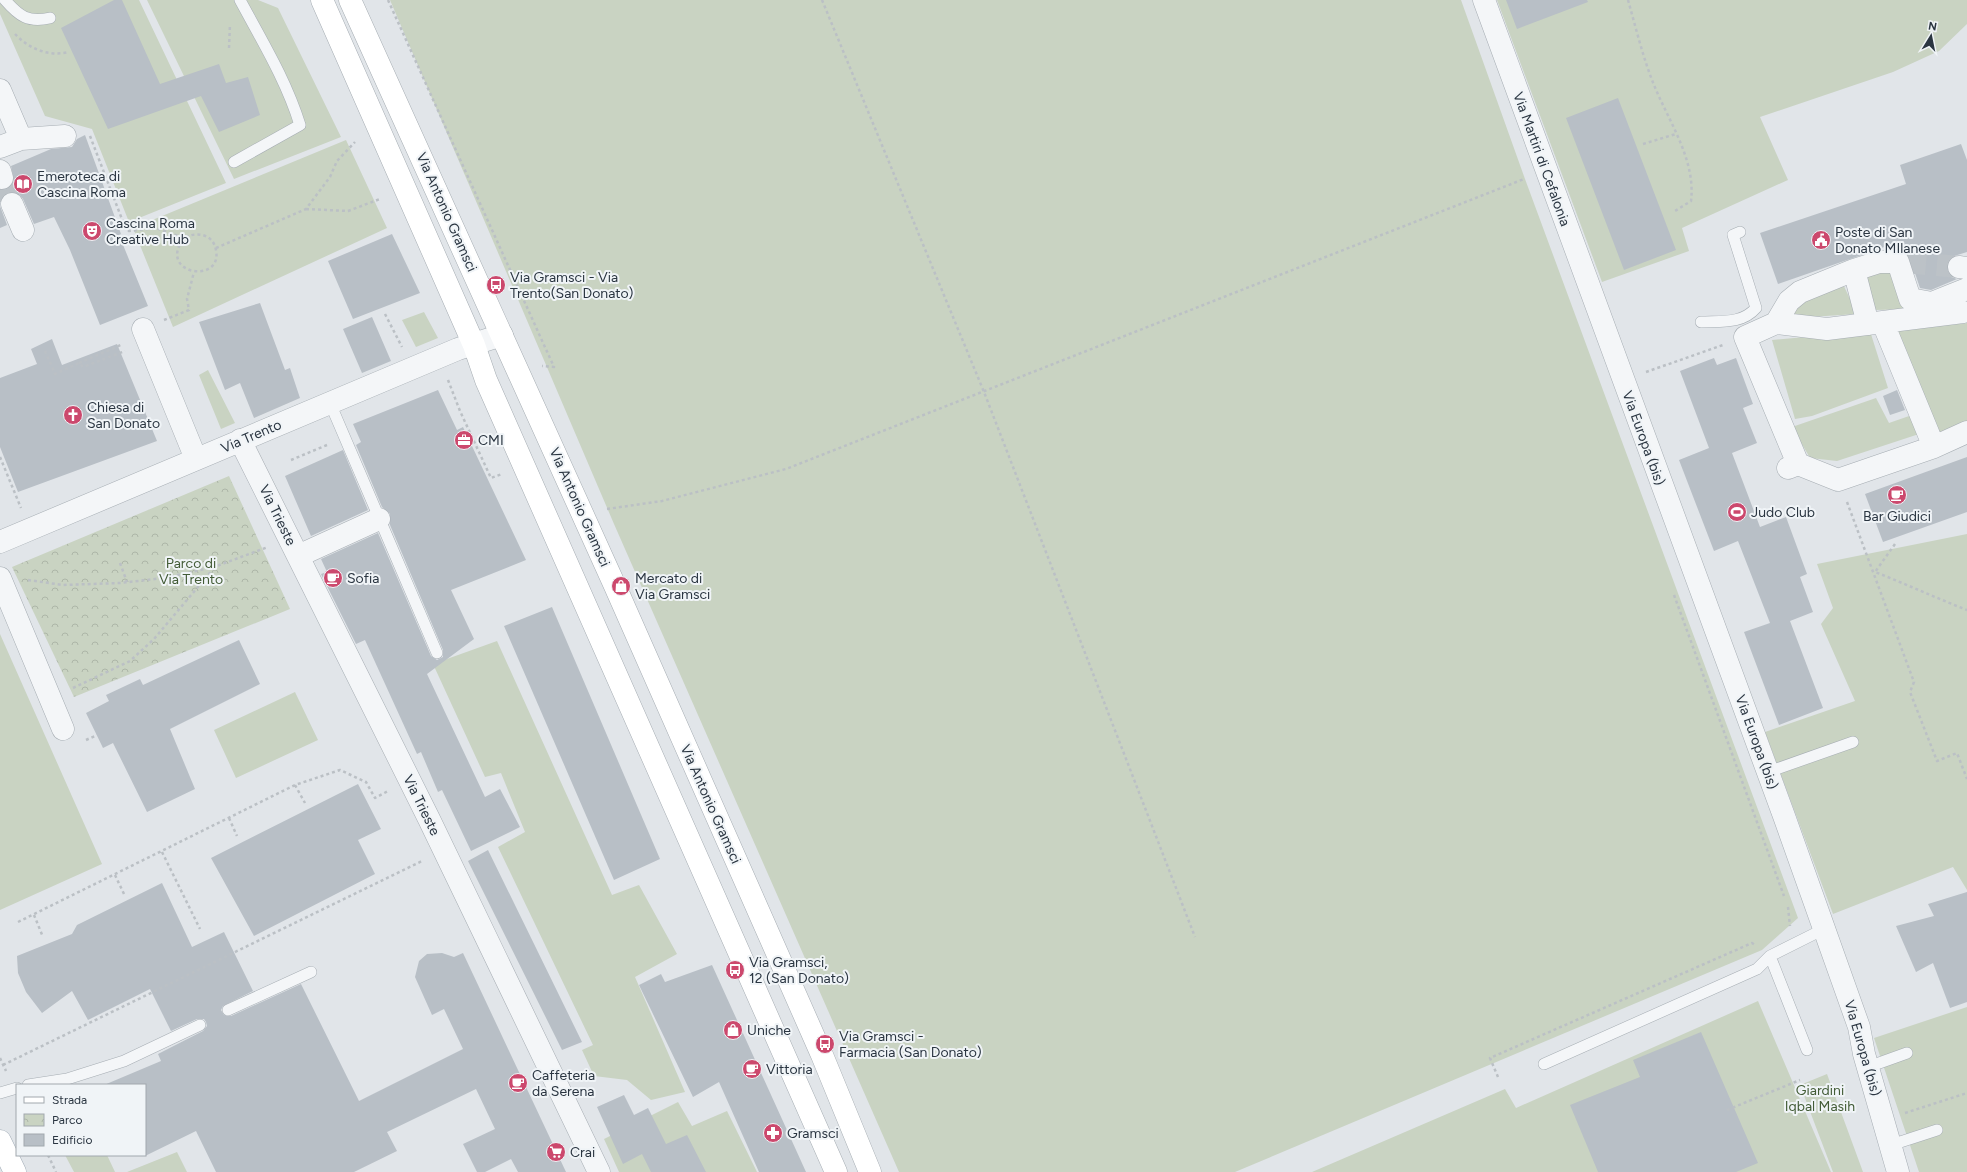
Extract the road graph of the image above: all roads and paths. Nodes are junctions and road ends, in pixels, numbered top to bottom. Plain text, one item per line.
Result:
1 (5, 0) edge
2 (240, 0) edge
3 (322, 0) edge
4 (350, 0) edge
5 (388, 0) edge
6 (822, 0) edge
7 (1484, 0) edge
8 (1628, 0) edge
9 (50, 18) dead end
10 (10, 29) dead end
11 (68, 52) dead end
12 (0, 90) edge
13 (1676, 134) junction
14 (65, 136) joint
15 (21, 139) junction
16 (355, 142) dead end
17 (1643, 144) dead end
18 (0, 147) edge
19 (234, 162) dead end
20 (1525, 179) dead end
21 (380, 199) dead end
22 (12, 204) tunnel mouth
23 (306, 209) junction
24 (1675, 211) dead end
25 (23, 230) dead end
26 (1740, 232) dead end
27 (184, 238) junction
28 (216, 248) junction
29 (1854, 270) junction
30 (194, 272) junction
31 (1967, 289) edge
32 (1963, 312) dead end
33 (385, 314) dead end
34 (1600, 317) joint
35 (168, 319) dead end
36 (1701, 322) dead end
37 (1776, 323) junction
38 (1876, 323) junction
39 (145, 332) joint
40 (502, 335) junction
41 (474, 345) junction
42 (45, 350) dead end
43 (125, 351) dead end
44 (79, 363) junction
45 (539, 365) dead end
46 (411, 370) junction
47 (448, 380) dead end
48 (984, 392) junction
49 (330, 404) junction
50 (1967, 432) edge
51 (240, 440) junction
52 (324, 446) dead end
53 (1934, 447) junction
54 (0, 457) edge
55 (196, 459) junction
56 (291, 460) dead end
57 (507, 473) dead end
58 (1838, 480) junction
59 (602, 510) dead end
60 (24, 516) dead end
61 (379, 519) junction
62 (0, 542) edge
63 (1895, 544) dead end
64 (274, 545) dead end
65 (298, 556) junction
66 (120, 563) dead end
67 (214, 567) junction
68 (1875, 572) junction
69 (0, 578) edge
70 (24, 580) dead end
71 (127, 582) junction
72 (1967, 610) edge
73 (437, 653) dead end
74 (49, 696) junction
75 (63, 729) dead end
76 (1853, 742) dead end
77 (1768, 772) junction
78 (1967, 779) edge
79 (410, 781) junction
80 (295, 785) junction
81 (305, 803) dead end
82 (229, 818) junction
83 (237, 836) dead end
84 (442, 848) junction
85 (162, 852) junction
86 (115, 875) junction
87 (746, 883) junction
88 (124, 894) dead end
89 (714, 896) junction
90 (34, 915) junction
91 (18, 922) dead end
92 (200, 929) dead end
93 (1824, 929) junction
94 (43, 938) dead end
95 (1195, 938) dead end
96 (1770, 956) junction
97 (311, 972) dead end
98 (228, 1010) dead end
99 (200, 1025) dead end
100 (1807, 1050) dead end
101 (1907, 1053) dead end
102 (1544, 1064) dead end
103 (3, 1065) dead end
104 (1868, 1067) junction
105 (1498, 1077) dead end
106 (1800, 1080) dead end
107 (34, 1084) edge
108 (16, 1088) edge
109 (0, 1093) edge
110 (1967, 1093) edge
111 (1727, 1110) dead end
112 (1884, 1119) junction
113 (1937, 1130) dead end
114 (0, 1141) edge
115 (1891, 1145) junction
116 (48, 1156) edge
117 (15, 1172) edge
118 (56, 1172) edge
119 (599, 1172) edge
120 (836, 1172) edge
121 (870, 1172) edge
122 (1898, 1172) edge

1 - 9 lane
2 - 19 lane
3 - 41 street, Via Antonio Gramsci
4 - 40 street, Via Antonio Gramsci
5 - 45 path
6 - 48 path
7 - 34 street, Via Martiri di Cefalonia
8 - 13 path
10 - 11 path
12 - 15 street
13 - 17 path
13 - 24 path
14 - 15 street
14 - 27 path
15 - 18 street
16 - 23 path
20 - 48 path
21 - 23 path
22 - 25 street
23 - 28 path
26 - 36 lane
27 - 28 path
27 - 30 path
28 - 30 path
29 - 31 street
29 - 37 street
29 - 38 street
30 - 35 path
32 - 38 street
33 - 46 path
34 - 77 street, Via Europa (bis)
37 - 38 street
37 - 58 street
38 - 53 street
39 - 44 path
39 - 55 street
40 - 41 street, Via Trento
40 - 87 street, Via Antonio Gramsci
41 - 46 street, Via Trento
41 - 89 street, Via Antonio Gramsci
42 - 44 path
43 - 44 path
46 - 49 street, Via Trento
47 - 57 path
48 - 59 path
48 - 95 path
49 - 51 street, Via Trento
49 - 61 lane
50 - 53 street
51 - 55 street, Via Trento
51 - 65 street, Via Trieste
52 - 56 path
53 - 58 street
54 - 60 path
55 - 62 street, Via Trento
58 - 68 path
61 - 65 street
61 - 73 lane
63 - 68 path
64 - 67 path
65 - 79 street, Via Trieste
66 - 71 path
67 - 71 path
67 - 74 path
68 - 72 path
68 - 78 path
69 - 74 street
70 - 71 path
74 - 75 street
76 - 77 lane
77 - 93 street, Via Europa (bis)
79 - 80 path
79 - 84 street, Via Trieste
80 - 81 path
80 - 82 path
82 - 83 path
82 - 85 path
84 - 103 path
84 - 119 street, Via Trieste
85 - 86 path
85 - 92 path
86 - 88 path
86 - 90 path
87 - 89 street
87 - 121 street, Via Antonio Gramsci
89 - 120 street, Via Antonio Gramsci
90 - 91 path
90 - 94 path
93 - 96 lane
93 - 104 street, Via Europa (bis)
96 - 100 lane
96 - 102 lane
96 - 105 path
97 - 98 lane
99 - 107 lane
101 - 104 lane
104 - 112 street, Via Europa (bis)
106 - 111 path
108 - 109 lane
110 - 112 path
112 - 115 street, Via Europa (bis)
113 - 115 lane
114 - 117 street
115 - 122 street, Via Europa (bis)
116 - 118 path

